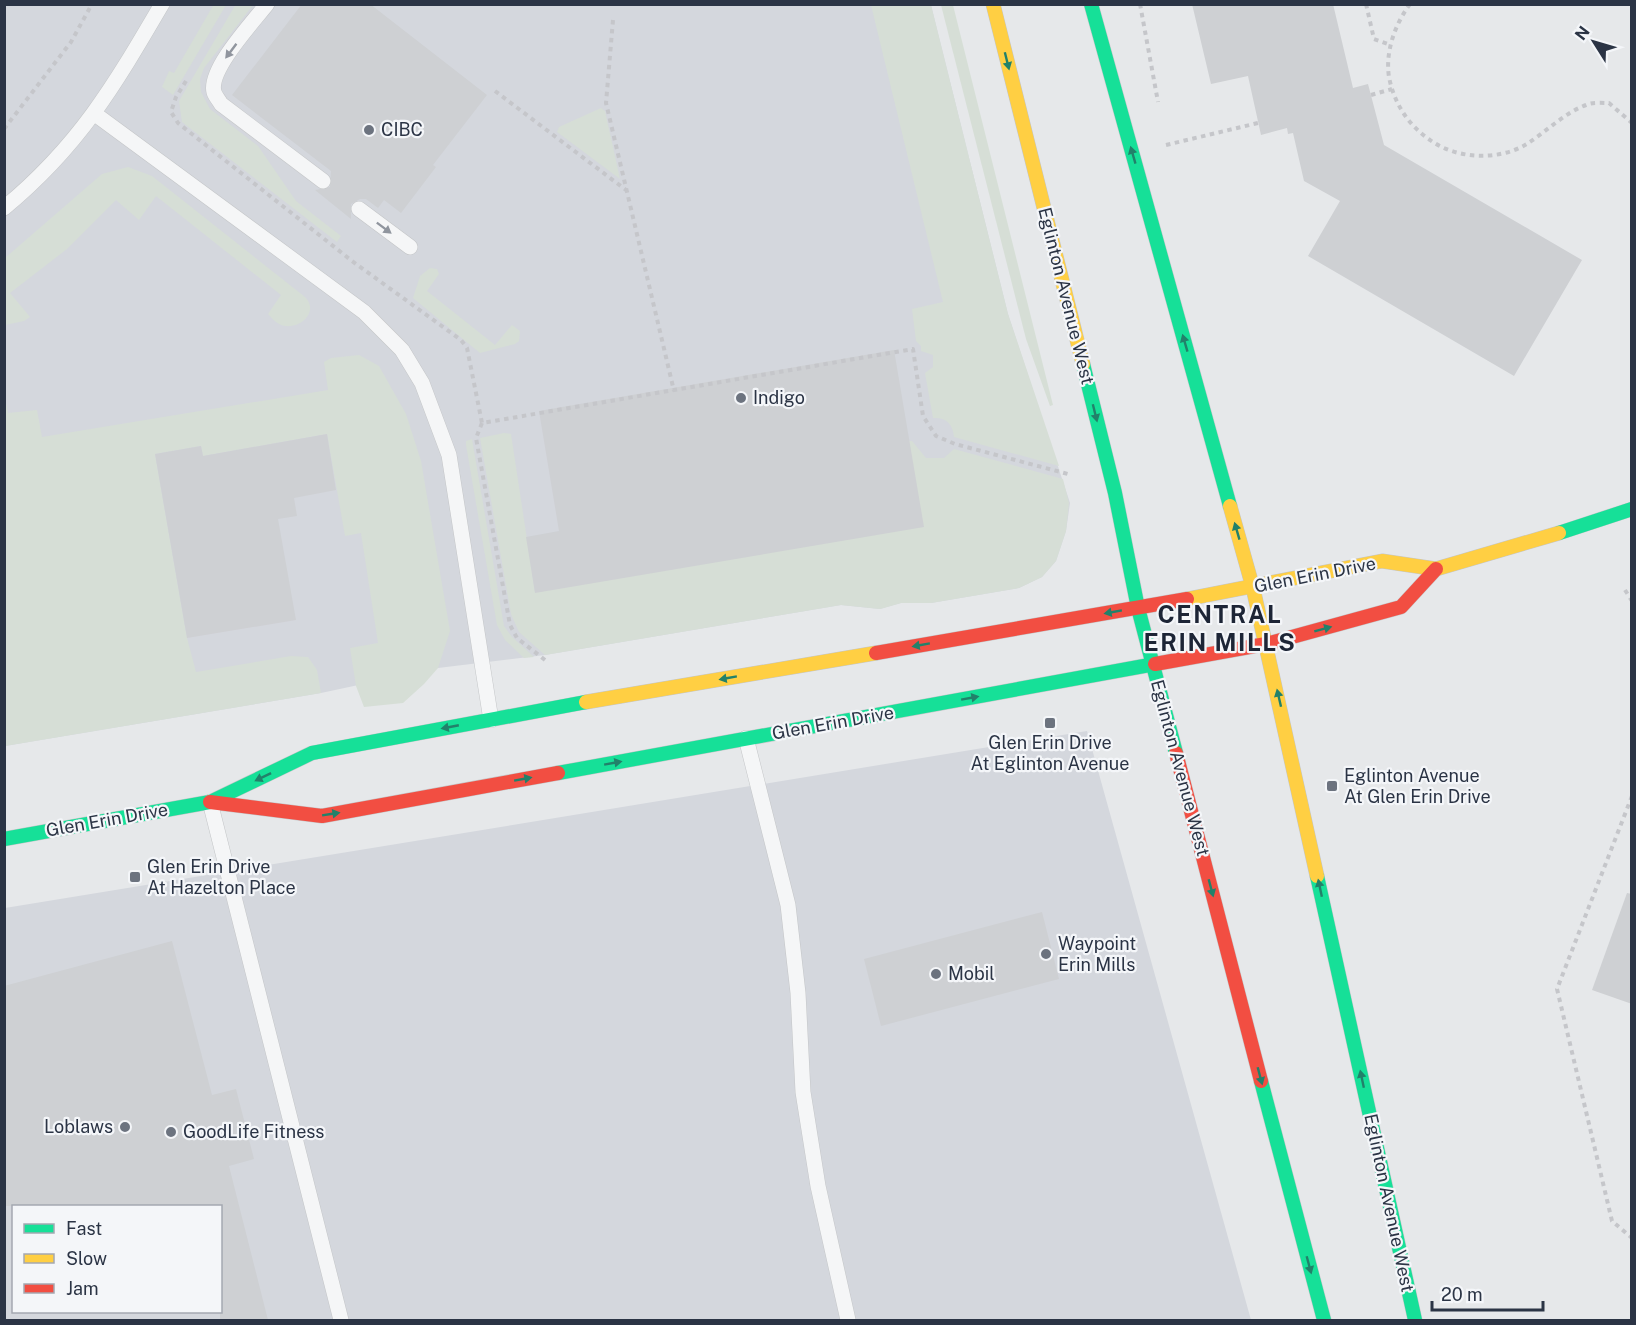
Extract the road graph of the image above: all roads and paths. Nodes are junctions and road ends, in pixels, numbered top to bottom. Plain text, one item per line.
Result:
1 (93, 4) edge
2 (162, 4) edge
3 (267, 4) edge
4 (993, 4) edge
5 (1091, 4) edge
6 (1366, 4) edge
7 (1410, 4) edge
8 (613, 20) dead end
9 (1391, 45) junction
10 (188, 76) dead end
11 (1392, 89) junction
12 (495, 91) dead end
13 (1371, 95) dead end
14 (95, 114) junction
15 (1258, 123) dead end
16 (1632, 123) edge
17 (4, 129) edge
18 (1166, 145) dead end
19 (323, 181) dead end
20 (626, 190) junction
21 (4, 208) edge
22 (359, 209) dead end
23 (410, 248) dead end
24 (674, 391) junction
25 (482, 423) junction
26 (1068, 474) dead end
27 (1632, 509) edge
28 (1436, 569) junction
29 (1253, 588) junction
30 (1625, 590) dead end
31 (1632, 601) edge
32 (1138, 608) junction
33 (1266, 644) junction
34 (545, 660) dead end
35 (1153, 665) junction
36 (491, 720) junction
37 (746, 738) junction
38 (1632, 796) edge
39 (210, 802) junction
40 (4, 839) edge
41 (1632, 1238) edge
42 (341, 1320) edge
43 (848, 1320) edge
44 (1324, 1320) edge
45 (1415, 1320) edge

1 - 17 path
2 - 14 lane
3 -> 19 lane
4 -> 32 street, Eglinton Avenue West
29 -> 5 street, Eglinton Avenue West
6 - 9 path
7 - 9 path
8 - 20 path
9 - 11 path
10 - 25 path
11 - 13 path
11 - 16 path
12 - 20 path
14 - 21 lane
14 - 36 lane
15 - 18 path
20 - 24 path
22 -> 23 lane
24 - 25 path
24 - 26 path
25 - 34 path
27 - 28 street, Glen Erin Drive
28 - 29 street, Glen Erin Drive
33 -> 28 street, Glen Erin Drive
29 - 32 street, Glen Erin Drive
29 - 33 street, Eglinton Avenue West
30 - 31 path
32 - 35 street, Eglinton Avenue West
32 -> 36 street, Glen Erin Drive
33 - 35 street, Glen Erin Drive
45 -> 33 street, Eglinton Avenue West
37 -> 35 street, Glen Erin Drive
35 -> 44 street, Eglinton Avenue West
36 -> 39 street, Glen Erin Drive
39 -> 37 street, Glen Erin Drive
37 - 43 lane
38 - 41 path
39 - 40 street, Glen Erin Drive
39 - 42 lane

